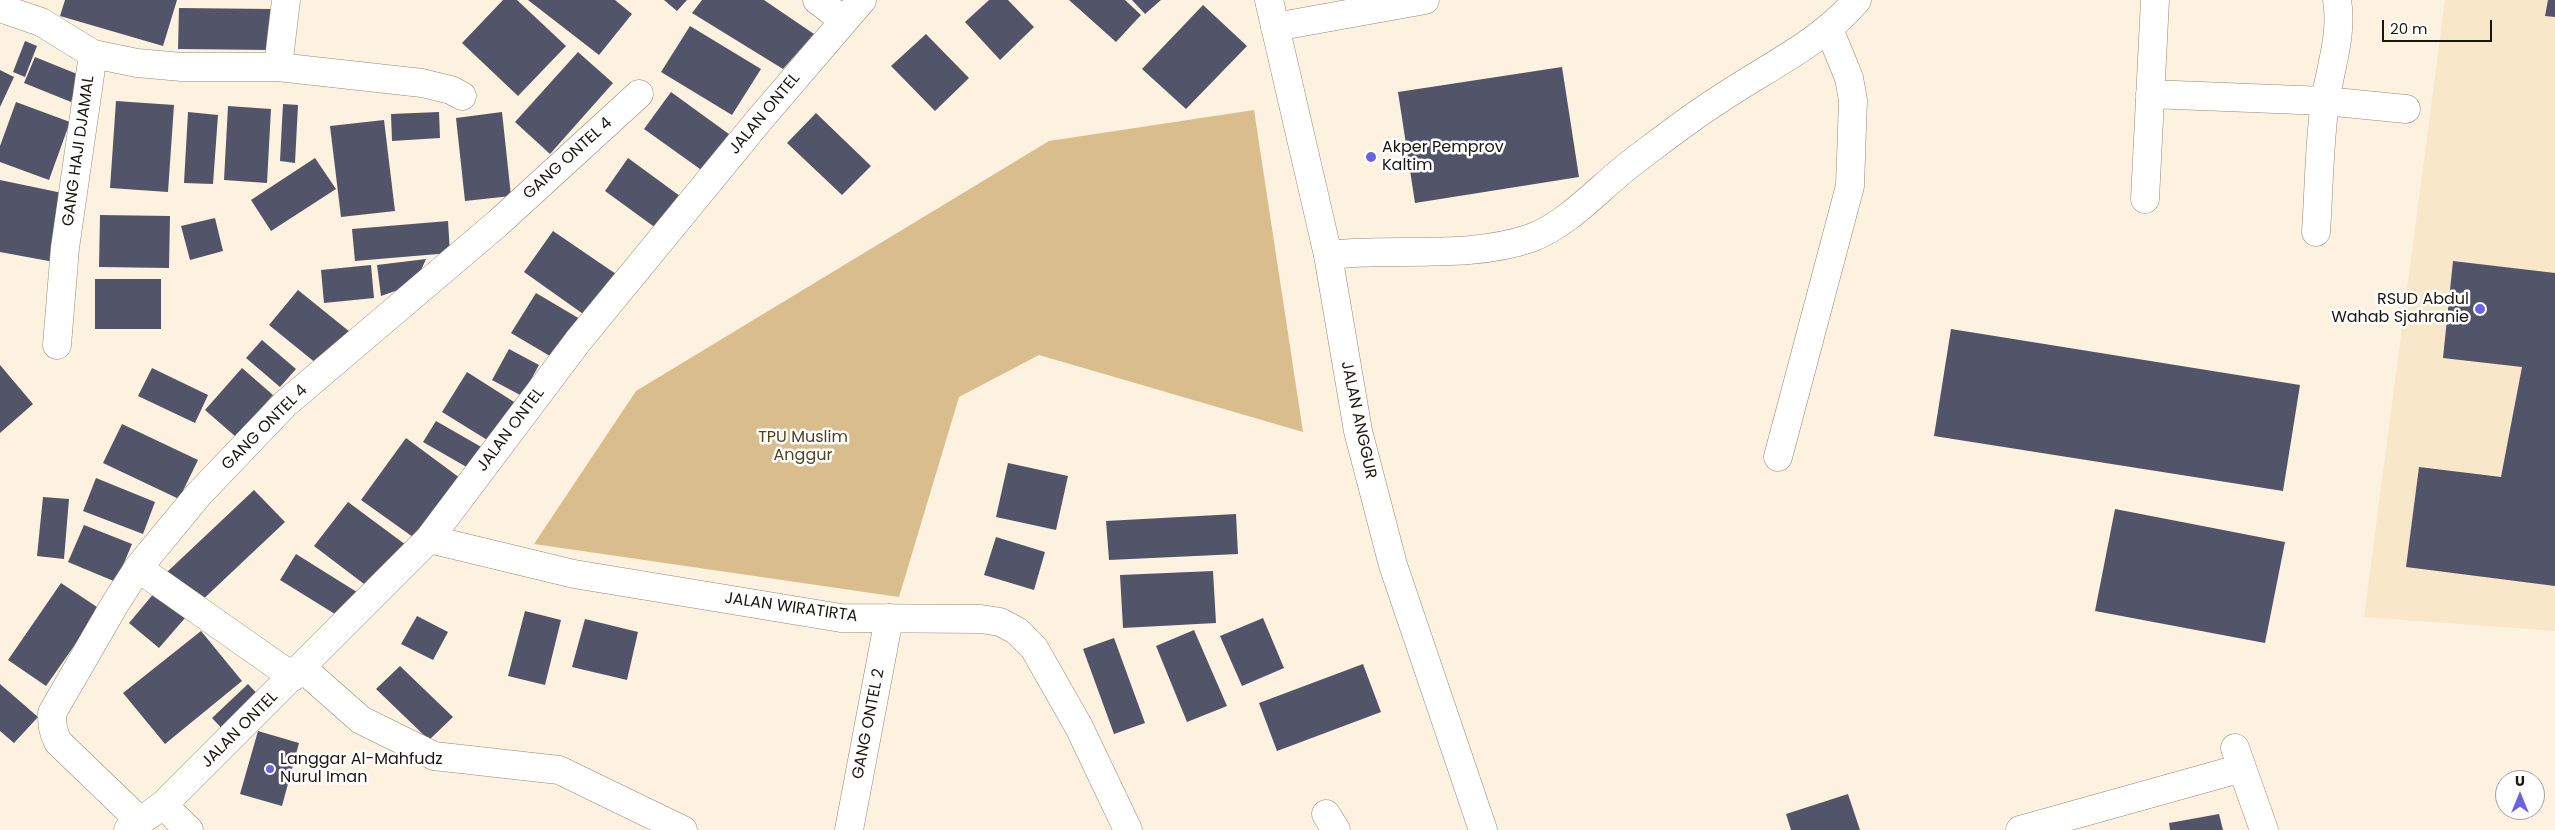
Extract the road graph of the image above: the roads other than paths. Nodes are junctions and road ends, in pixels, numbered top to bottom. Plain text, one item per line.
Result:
1 (286, 0) edge
2 (817, 0) edge
3 (862, 0) edge
4 (1270, 0) edge
5 (1425, 0) edge
6 (1857, 0) edge
7 (2155, 0) edge
8 (2337, 0) edge
9 (0, 8) edge
10 (44, 11) edge
11 (843, 20) junction
12 (1275, 27) junction
13 (1830, 29) junction
14 (93, 54) junction
15 (278, 67) junction
16 (639, 94) dead end
17 (2150, 94) junction
18 (462, 96) dead end
19 (2325, 101) junction
20 (2406, 109) dead end
21 (2145, 199) dead end
22 (2316, 232) dead end
23 (1328, 255) junction
24 (57, 344) dead end
25 (1778, 457) dead end
26 (430, 538) junction
27 (138, 568) junction
28 (889, 618) junction
29 (298, 672) junction
30 (163, 805) junction
31 (134, 826) edge
32 (189, 830) edge
33 (683, 830) edge
34 (849, 830) edge
35 (1128, 830) edge
36 (1483, 830) edge
37 (2020, 830) edge
38 (2264, 830) edge

1 - 15 street
2 - 11 street
3 - 11 street, JALAN ONTEL
4 - 12 street, JALAN ANGGUR
5 - 12 street
6 - 13 street
7 - 17 street
8 - 19 street
9 - 10 street
10 - 14 street
11 - 26 street, JALAN ONTEL
12 - 23 street, JALAN ANGGUR
13 - 23 street
13 - 25 street
14 - 15 street
14 - 24 street, GANG HAJI DJAMAL
15 - 18 street
16 - 27 street, GANG ONTEL 4
17 - 19 street
17 - 21 street
19 - 20 street
19 - 22 street
23 - 36 street, JALAN ANGGUR
26 - 28 street, JALAN WIRATIRTA
26 - 29 street, JALAN ONTEL
27 - 29 street
27 - 31 street, GANG ONTEL 4
28 - 34 street, GANG ONTEL 2
28 - 35 street, JALAN WIRATIRTA
29 - 30 street, JALAN ONTEL
29 - 33 street
30 - 31 street, JALAN ONTEL
30 - 32 street
37 - 38 street

